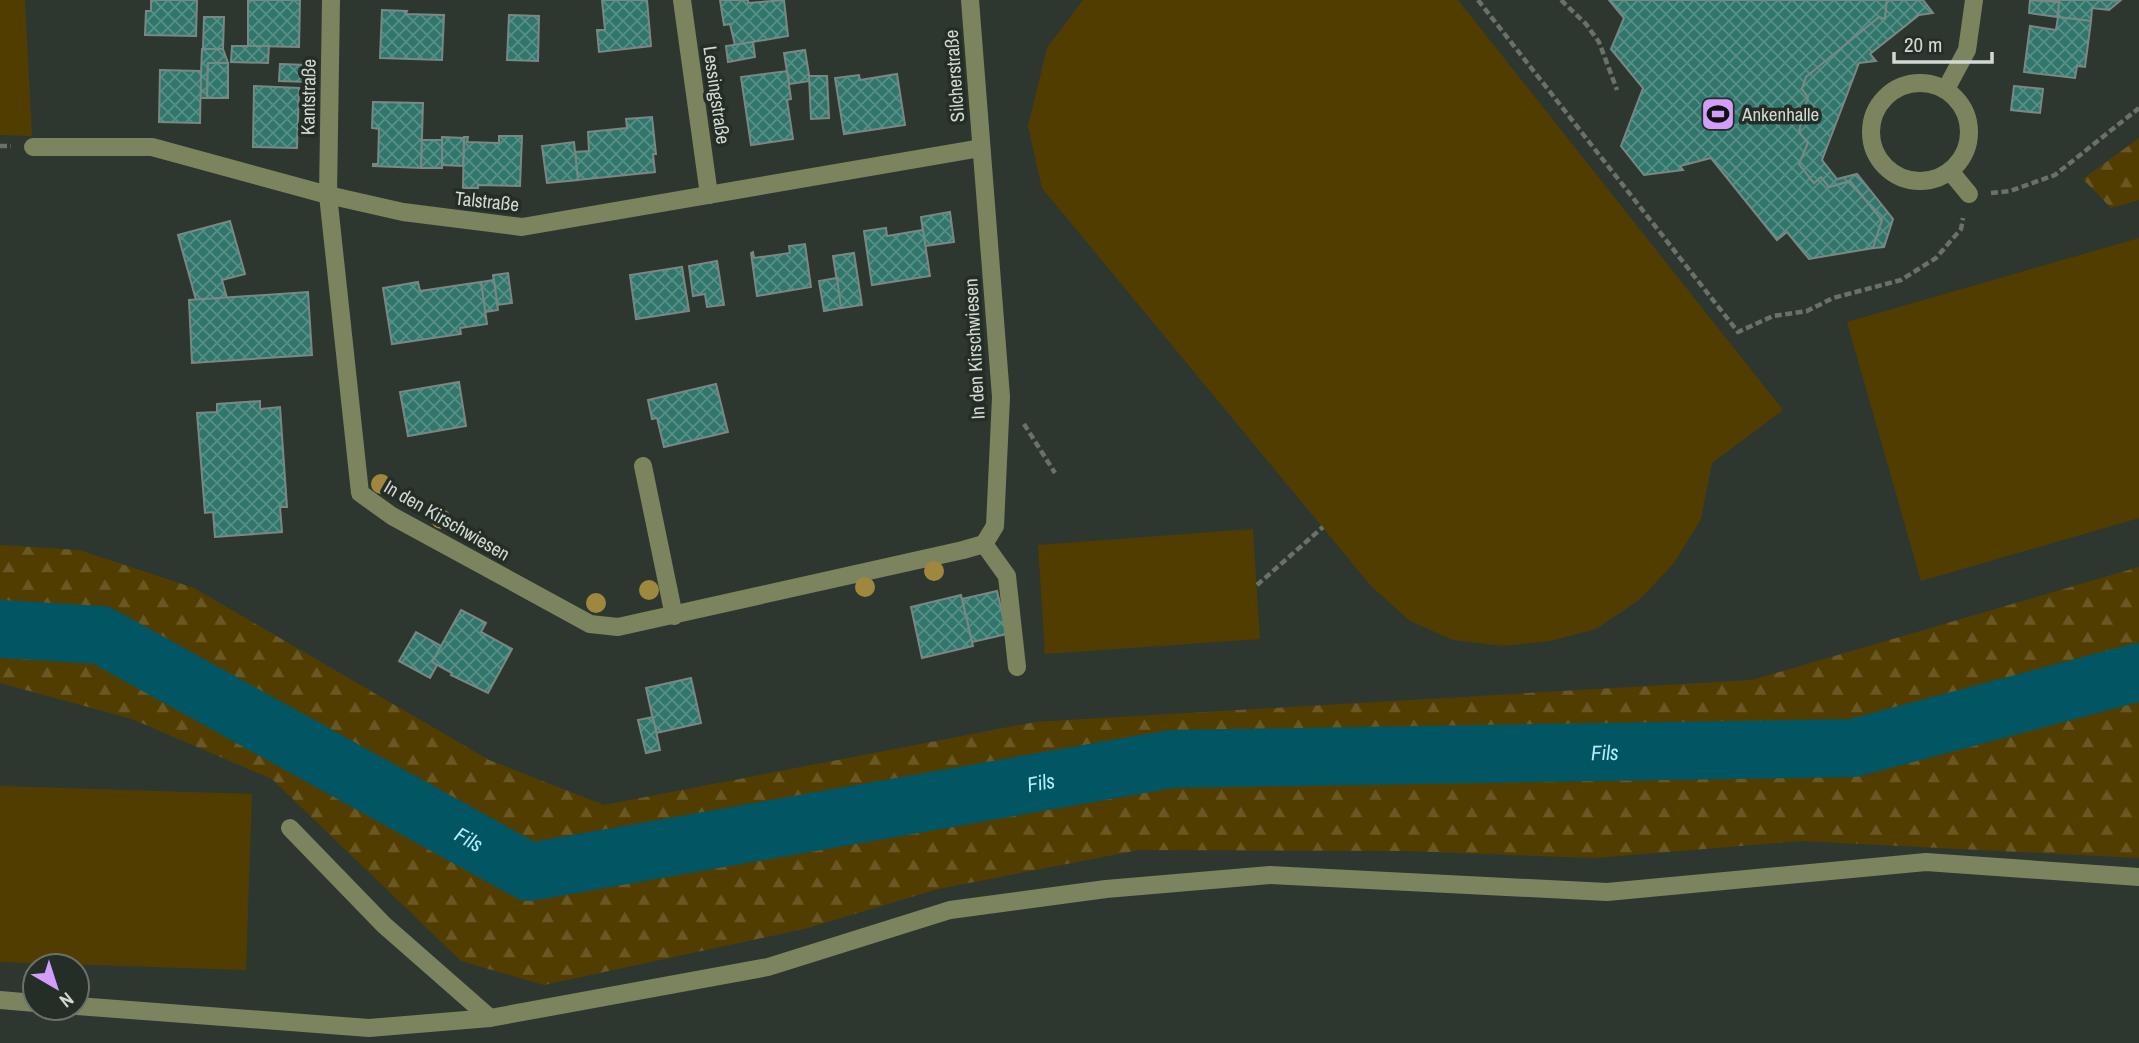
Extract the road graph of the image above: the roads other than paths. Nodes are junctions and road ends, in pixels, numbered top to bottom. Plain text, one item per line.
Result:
1 (331, 0) edge
2 (682, 0) edge
3 (970, 0) edge
4 (1974, 0) edge
5 (1946, 89) junction
6 (33, 147) dead end
7 (981, 148) junction
8 (1950, 170) junction
9 (1969, 194) road end
10 (328, 195) junction
11 (709, 195) junction
12 (643, 466) dead end
13 (984, 544) junction
14 (674, 616) junction
15 (1017, 667) dead end
16 (290, 828) dead end
17 (2139, 877) edge
18 (0, 1000) edge
19 (21, 1002) edge
20 (91, 1007) edge
21 (490, 1018) junction

1 - 10 street, Kantstraße
2 - 11 street, Lessingstraße
3 - 7 street, Silcherstraße
4 - 5 street
5 - 8 street
5 - 8 street
6 - 10 street, Talstraße
7 - 11 street, Talstraße
7 - 13 street, In den Kirschwiesen
8 - 9 street
10 - 11 street, Talstraße
10 - 14 street, In den Kirschwiesen
12 - 14 street
13 - 14 street, In den Kirschwiesen
13 - 15 street
16 - 21 street
17 - 21 street
18 - 19 street
20 - 21 street

